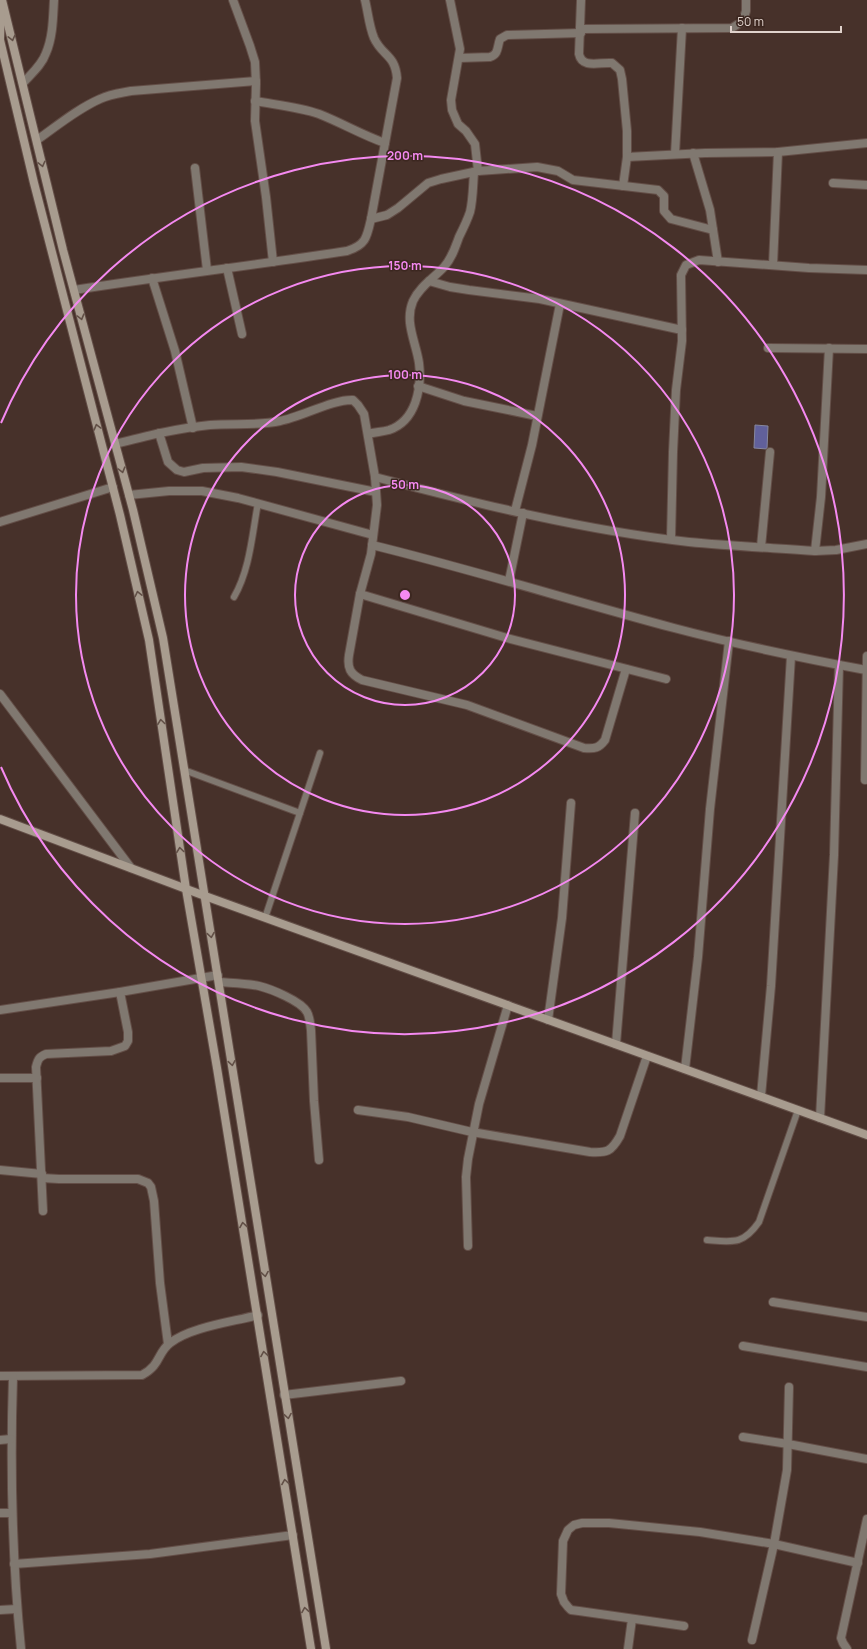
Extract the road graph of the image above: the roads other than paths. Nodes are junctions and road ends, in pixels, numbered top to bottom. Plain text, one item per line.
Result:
1 (2, 0) edge
2 (54, 0) edge
3 (233, 0) edge
4 (365, 0) edge
5 (450, 0) edge
6 (581, 0) edge
7 (746, 0) edge
8 (682, 28) junction
9 (581, 31) junction
10 (0, 39) edge
11 (460, 58) junction
12 (256, 81) junction
13 (23, 83) junction
14 (255, 101) junction
15 (37, 140) junction
16 (385, 143) junction
17 (867, 143) edge
18 (778, 152) junction
19 (693, 153) junction
20 (675, 154) junction
21 (627, 157) junction
22 (195, 168) dead end
23 (476, 172) junction
24 (833, 183) dead end
25 (867, 185) edge
26 (623, 186) junction
27 (371, 219) junction
28 (713, 230) junction
29 (273, 262) junction
30 (718, 262) junction
31 (773, 265) junction
32 (227, 268) junction
33 (207, 270) junction
34 (867, 270) edge
35 (152, 278) junction
36 (429, 281) junction
37 (74, 290) junction
38 (560, 304) junction
39 (682, 330) junction
40 (242, 334) dead end
41 (768, 348) dead end
42 (829, 348) junction
43 (867, 349) edge
44 (418, 386) junction
45 (537, 416) junction
46 (193, 428) junction
47 (159, 434) junction
48 (368, 434) junction
49 (115, 444) junction
50 (770, 452) dead end
51 (376, 477) junction
52 (113, 487) junction
53 (376, 492) junction
54 (129, 495) junction
55 (258, 503) junction
56 (519, 512) junction
57 (0, 522) edge
58 (373, 535) junction
59 (671, 539) junction
60 (867, 544) edge
61 (372, 545) junction
62 (761, 547) junction
63 (815, 551) junction
64 (509, 581) junction
65 (360, 594) junction
66 (234, 597) dead end
67 (729, 641) junction
68 (791, 656) junction
69 (867, 656) edge
70 (839, 665) junction
71 (626, 669) junction
72 (866, 670) edge
73 (666, 679) dead end
74 (0, 694) edge
75 (320, 753) dead end
76 (184, 770) junction
77 (865, 780) dead end
78 (571, 803) dead end
79 (300, 813) junction
80 (635, 813) dead end
81 (0, 819) edge
82 (131, 868) junction
83 (186, 889) junction
84 (205, 896) junction
85 (266, 918) junction
86 (201, 978) junction
87 (218, 979) junction
88 (120, 992) junction
89 (508, 1006) junction
90 (0, 1010) edge
91 (548, 1020) junction
92 (616, 1044) junction
93 (647, 1056) junction
94 (685, 1069) junction
95 (0, 1078) edge
96 (37, 1078) junction
97 (761, 1096) junction
98 (358, 1110) dead end
99 (798, 1110) junction
100 (820, 1118) junction
101 (472, 1132) junction
102 (867, 1135) edge
103 (319, 1160) dead end
104 (0, 1170) edge
105 (42, 1176) junction
106 (44, 1211) dead end
107 (707, 1240) dead end
108 (468, 1246) dead end
109 (773, 1302) dead end
110 (258, 1315) junction
111 (867, 1317) edge
112 (168, 1344) junction
113 (743, 1346) dead end
114 (867, 1367) edge
115 (0, 1376) edge
116 (13, 1377) junction
117 (401, 1381) dead end
118 (789, 1387) dead end
119 (284, 1395) junction
120 (743, 1437) dead end
121 (11, 1439) junction
122 (0, 1440) edge
123 (788, 1444) junction
124 (867, 1460) edge
125 (0, 1513) edge
126 (12, 1513) junction
127 (867, 1519) edge
128 (293, 1535) junction
129 (774, 1544) junction
130 (858, 1563) junction
131 (14, 1564) junction
132 (17, 1609) junction
133 (0, 1610) edge
134 (632, 1619) junction
135 (684, 1626) dead end
136 (752, 1640) dead end
137 (21, 1649) edge
138 (311, 1649) edge
139 (326, 1649) edge
140 (628, 1649) edge
141 (847, 1649) edge

1 - 10 street
1 -> 13 street
2 - 13 street
3 - 12 street
4 - 16 street
5 - 11 street
6 - 9 street
7 - 8 street
8 - 9 street
8 - 20 street
9 - 11 street
9 - 21 street
52 -> 10 street
11 - 23 street
12 - 14 street
12 - 15 street
13 - 15 street
14 - 16 street
14 - 29 street
15 -> 37 street
16 - 27 street
17 - 18 street
18 - 19 street
18 - 31 street
19 - 20 street
19 - 28 street
20 - 21 street
21 - 26 street
22 - 33 street
23 - 26 street
23 - 27 street
23 - 36 street
24 - 25 street
26 - 28 street
27 - 29 street
28 - 30 street
29 - 32 street
30 - 31 street
30 - 39 street
31 - 34 street
32 - 33 street
32 - 40 street
33 - 35 street
35 - 37 street
35 - 46 street
36 - 38 street
36 - 44 street
37 -> 49 street
38 - 39 street
38 - 45 street
39 - 59 street
41 - 42 street
42 - 43 street
42 - 63 street
44 - 45 street
44 - 48 street
45 - 56 street
46 - 47 street
46 - 48 street
47 - 49 street
47 - 53 street
48 - 51 street
49 -> 54 street
50 - 62 street
51 - 53 street
51 - 56 street
52 - 57 street
83 -> 52 street
53 - 58 street
54 - 55 street
54 - 76 street
55 - 58 street
55 - 66 lane
56 - 59 street
56 - 64 street
58 - 61 street
59 - 62 street
60 - 63 street
61 - 64 street
61 - 65 street
62 - 63 street
64 - 67 street
65 - 71 street
65 - 71 street
67 - 68 street
67 - 94 street
68 - 70 street
68 - 97 street
69 - 72 street
70 - 72 street
70 - 100 street
71 - 73 street
72 - 77 street
74 - 82 street
75 - 79 lane
76 - 79 lane
76 - 84 street
78 - 91 street
79 - 85 lane
80 - 92 street
81 - 82 street
82 - 83 street
83 - 84 street
83 - 86 street
84 - 85 street
84 -> 87 street
85 - 89 street
86 - 87 street
86 - 88 street
110 -> 86 street
87 - 103 street
87 -> 119 street
88 - 90 street
88 - 96 street
89 - 91 street
89 - 101 street
91 - 92 street
92 - 93 street
93 - 94 street
93 - 101 street
94 - 97 street
95 - 96 street
96 - 105 street
97 - 99 street
98 - 101 street
99 - 100 street
99 - 107 lane
100 - 102 street
101 - 108 street
104 - 105 street
105 - 106 street
105 - 112 street
109 - 111 street
110 - 112 street
128 -> 110 street
112 - 116 street
113 - 114 street
115 - 116 street
116 - 121 street
117 - 119 street
118 - 123 street
119 -> 139 street
120 - 123 street
121 - 122 street
121 - 126 street
123 - 124 street
123 - 129 street
125 - 126 street
126 - 131 street
127 - 130 street
128 - 131 street
138 -> 128 street
129 - 130 street
129 - 134 street
129 - 136 street
130 - 141 street
131 - 132 street
132 - 133 street
132 - 137 street
134 - 135 street
134 - 140 street

